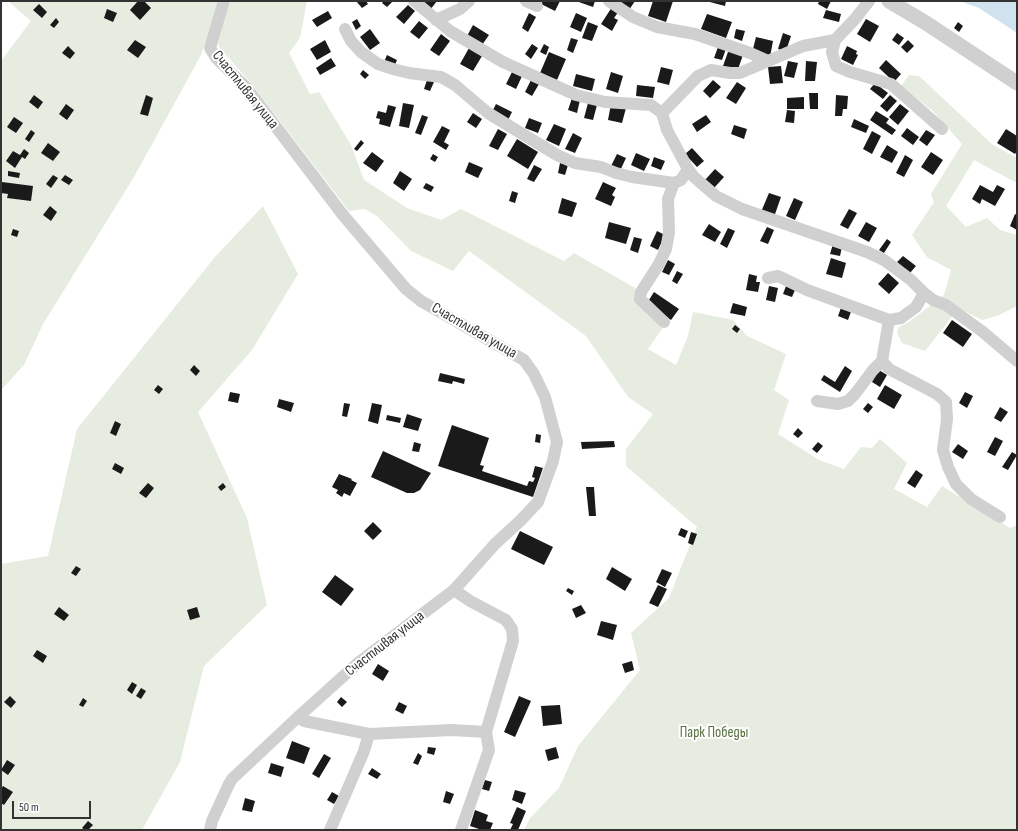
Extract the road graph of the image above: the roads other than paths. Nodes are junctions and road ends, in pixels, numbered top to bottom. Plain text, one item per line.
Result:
1 (224, 1) edge
2 (414, 1) edge
3 (469, 1) edge
4 (610, 1) edge
5 (869, 1) edge
6 (889, 1) edge
7 (436, 20) junction
8 (344, 29) dead end
9 (835, 40) junction
10 (768, 61) junction
11 (1017, 83) edge
12 (662, 113) junction
13 (942, 129) dead end
14 (688, 169) junction
15 (674, 183) junction
16 (768, 278) dead end
17 (924, 293) junction
18 (889, 320) junction
19 (664, 322) dead end
20 (882, 361) junction
21 (1017, 361) edge
22 (817, 401) dead end
23 (1000, 517) dead end
24 (454, 590) junction
25 (298, 717) junction
26 (486, 732) junction
27 (369, 734) junction
28 (210, 830) edge
29 (330, 830) edge
30 (461, 830) edge

1 - 24 street, Счастливая улица
2 - 7 street
3 - 7 street
4 - 10 street
5 - 9 street
6 - 11 street
7 - 12 street
8 - 15 street
9 - 10 street
9 - 13 street
10 - 12 street
12 - 14 street
14 - 15 street
14 - 17 street
15 - 19 street
16 - 18 street
17 - 18 street
17 - 21 street
18 - 20 street
20 - 22 street
20 - 23 street
24 - 25 street, Счастливая улица
24 - 26 street
25 - 27 street
25 - 28 street, Счастливая улица
26 - 27 street
26 - 30 street
27 - 29 street

